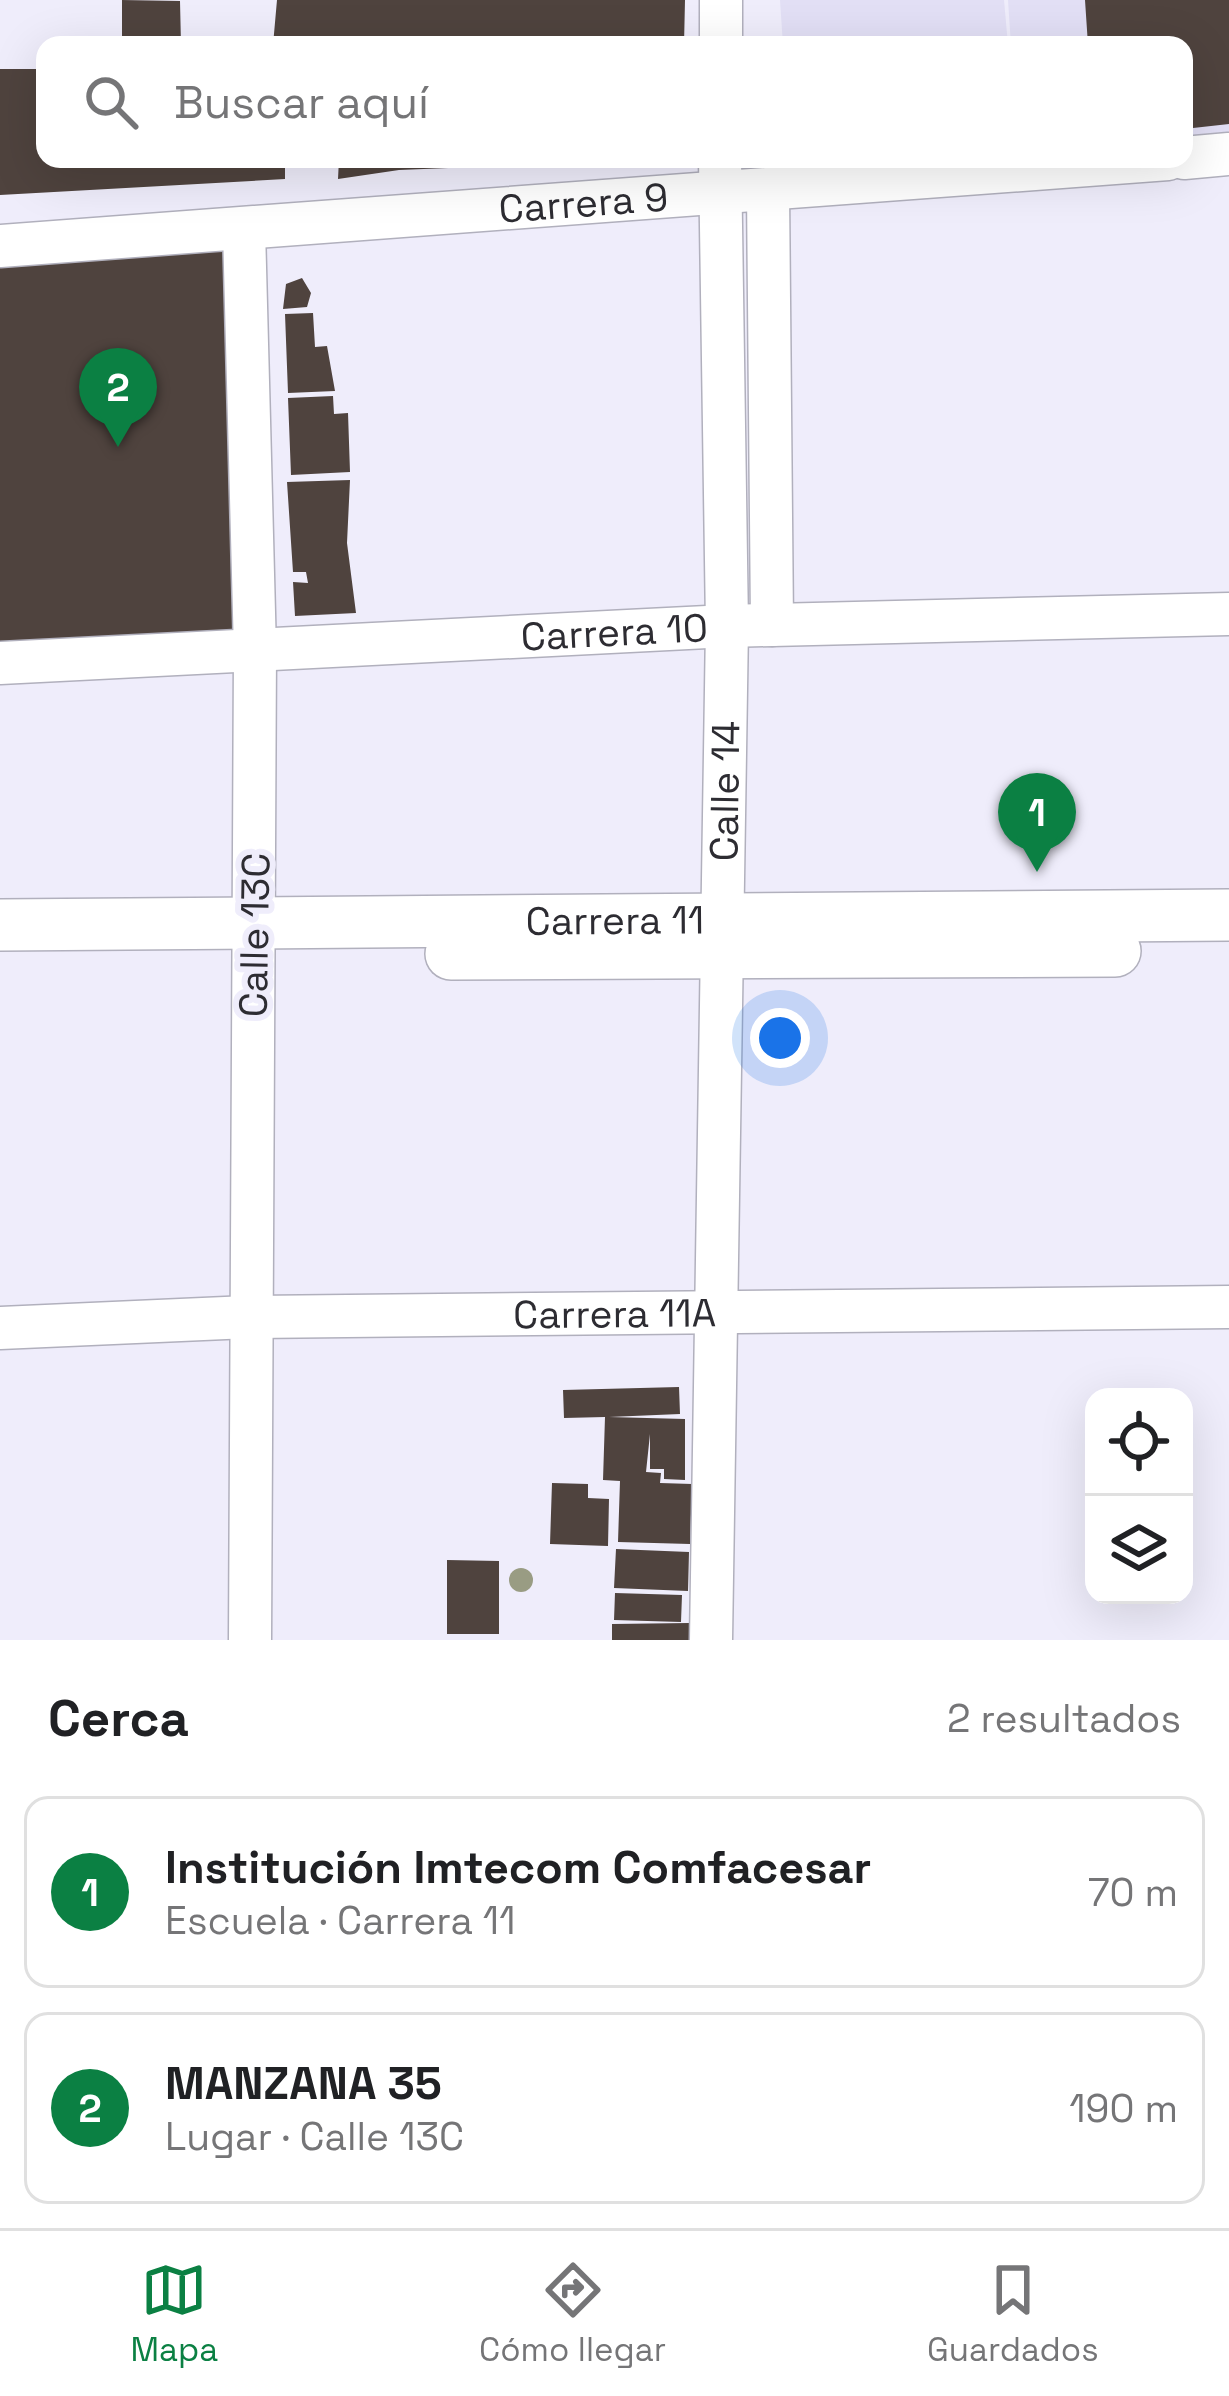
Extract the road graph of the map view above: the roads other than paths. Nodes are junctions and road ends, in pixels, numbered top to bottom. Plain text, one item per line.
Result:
1 (721, 0) edge
2 (721, 36) edge
3 (1229, 154) edge
4 (1193, 157) edge
5 (1059, 168) edge
6 (719, 177) edge
7 (768, 192) junction
8 (244, 229) junction
9 (0, 246) edge
10 (1229, 614) edge
11 (772, 625) junction
12 (728, 626) junction
13 (255, 651) junction
14 (0, 663) edge
15 (1229, 916) edge
16 (0, 925) edge
17 (1099, 933) junction
18 (255, 937) junction
19 (724, 937) junction
20 (1229, 950) edge
21 (0, 956) edge
22 (1229, 1307) edge
23 (716, 1309) junction
24 (248, 1317) junction
25 (0, 1328) edge
26 (250, 1640) edge
27 (711, 1640) edge

1 - 2 street
3 - 4 street
5 - 7 street, Carrera 9
6 - 7 street, Carrera 9
6 - 8 street, Carrera 9
6 - 12 street, Calle 14
7 - 11 street
8 - 9 street, Carrera 9
8 - 13 street, Calle 13C
10 - 11 street, Carrera 10
11 - 12 street, Carrera 10
12 - 13 street, Carrera 10
12 - 19 street, Calle 14
13 - 14 street, Carrera 10
13 - 18 street, Calle 13C
15 - 17 main road, Carrera 11
16 - 18 main road, Carrera 11
17 - 19 main road, Carrera 11
17 - 20 main road, Carrera 11
18 - 19 main road, Carrera 11
18 - 21 main road, Carrera 11
18 - 24 street, Calle 13C
19 - 23 street, Calle 14
22 - 23 street, Carrera 11A
23 - 24 street, Carrera 11A
23 - 27 street, Calle 14
24 - 25 street, Carrera 11A
24 - 26 street, Calle 13C

